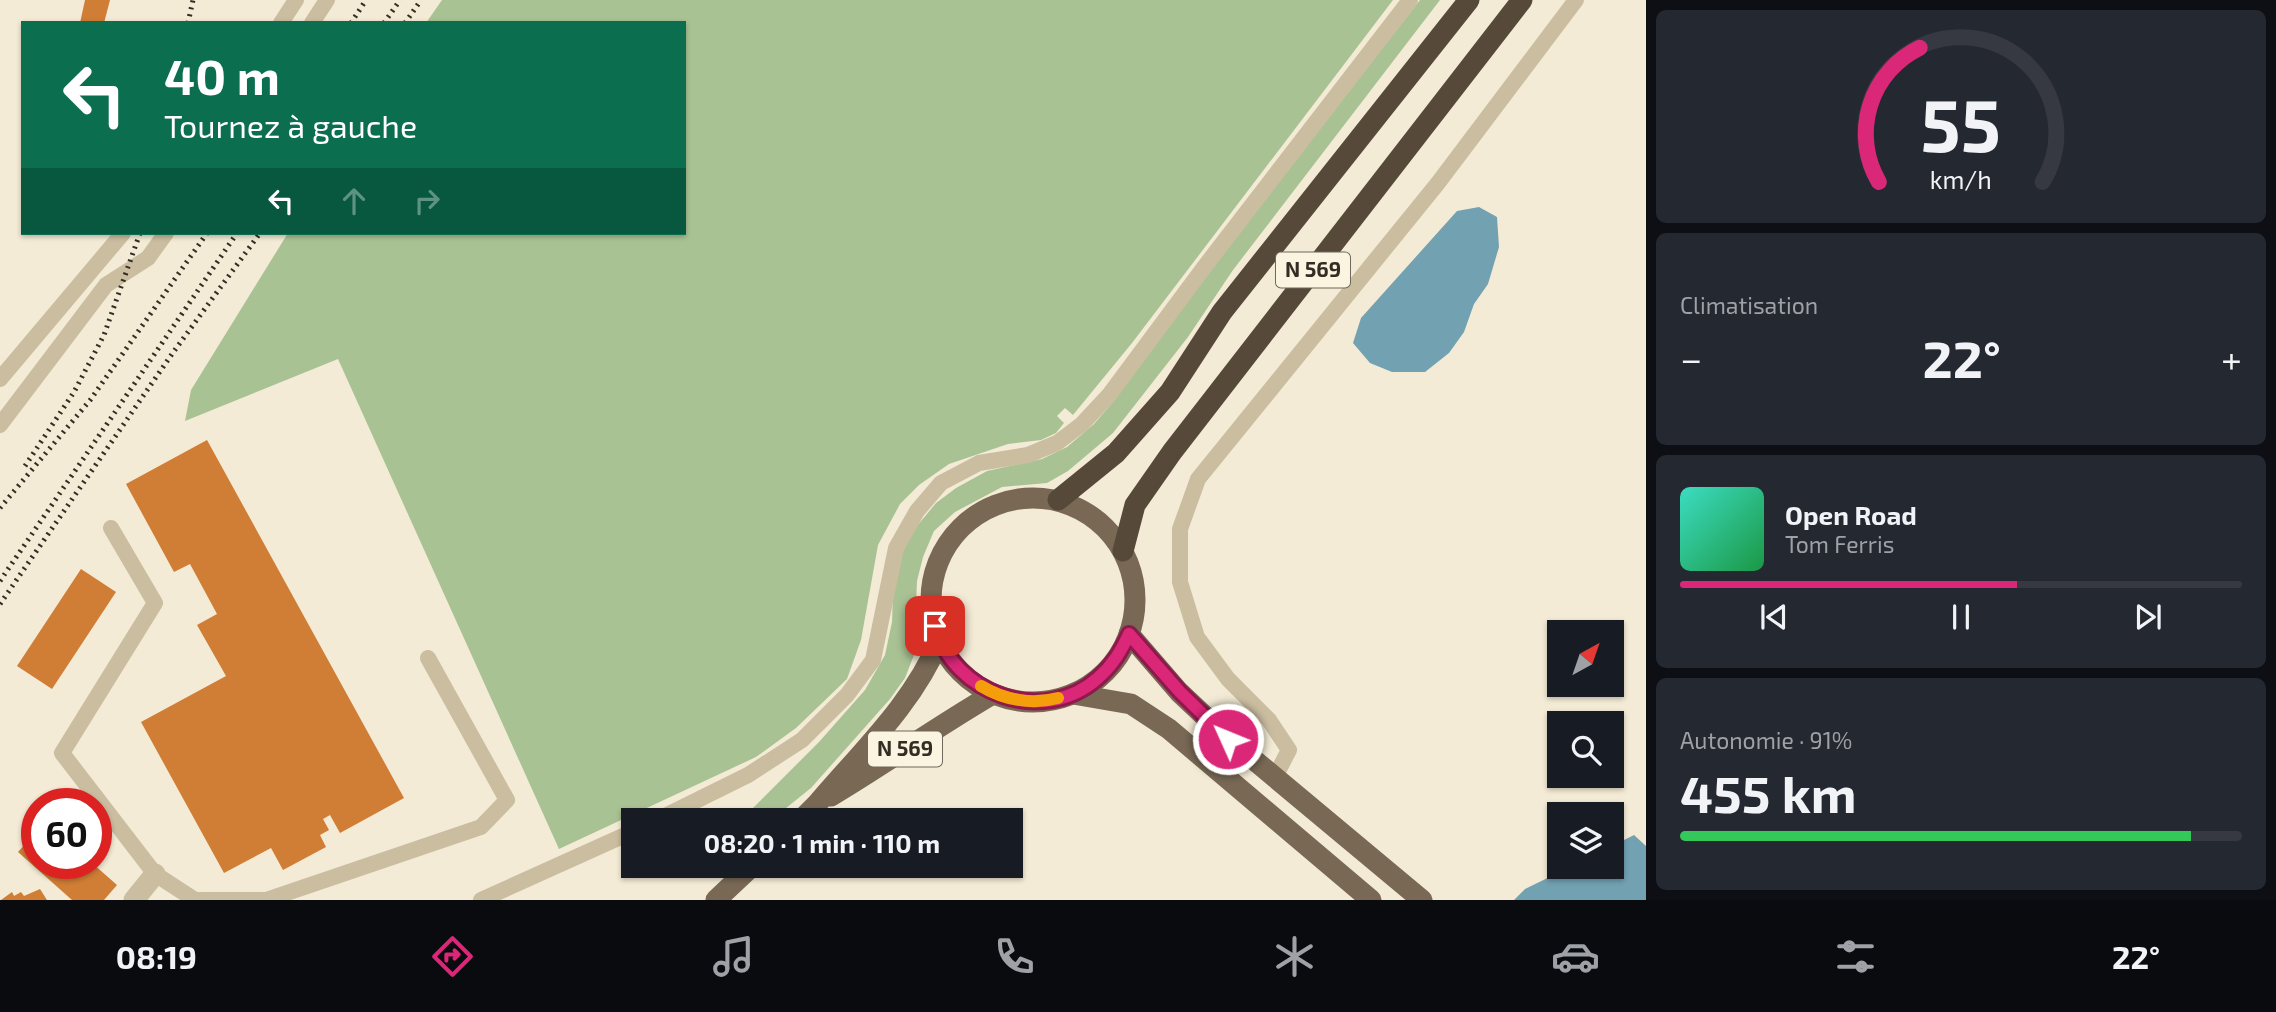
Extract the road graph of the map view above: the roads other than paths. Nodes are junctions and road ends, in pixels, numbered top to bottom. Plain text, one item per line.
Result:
1 (296, 0) edge
2 (327, 0) edge
3 (1410, 0) edge
4 (1469, 0) edge
5 (1522, 0) edge
6 (1576, 0) edge
7 (282, 21) edge
8 (313, 21) edge
9 (121, 235) edge
10 (165, 235) edge
11 (0, 379) edge
12 (0, 425) edge
13 (1058, 500) junction
14 (111, 527) dead end
15 (1123, 551) junction
16 (1129, 634) junction
17 (939, 641) junction
18 (428, 658) dead end
19 (993, 694) junction
20 (1073, 694) junction
21 (1275, 777) junction
22 (817, 804) junction
23 (681, 808) edge
24 (813, 808) edge
25 (621, 837) edge
26 (155, 874) junction
27 (739, 878) edge
28 (134, 900) edge
29 (481, 900) edge
30 (716, 900) edge
31 (1371, 900) edge
32 (1422, 900) edge

1 - 7 lane
2 - 8 lane
3 - 23 lane
4 - 13 highway, N 569
5 - 15 highway, N 569
6 - 21 lane
9 - 11 lane
10 - 12 lane
13 - 15 main road
13 - 17 main road
14 - 26 lane
15 - 16 main road
16 - 20 main road
16 - 21 main road
17 - 19 main road
17 - 22 main road, N 569
18 - 26 lane
19 - 20 main road
19 - 22 main road, N 569
20 - 31 main road
21 - 32 main road
22 - 24 main road, N 569
25 - 29 lane
26 - 28 street
27 - 30 main road

